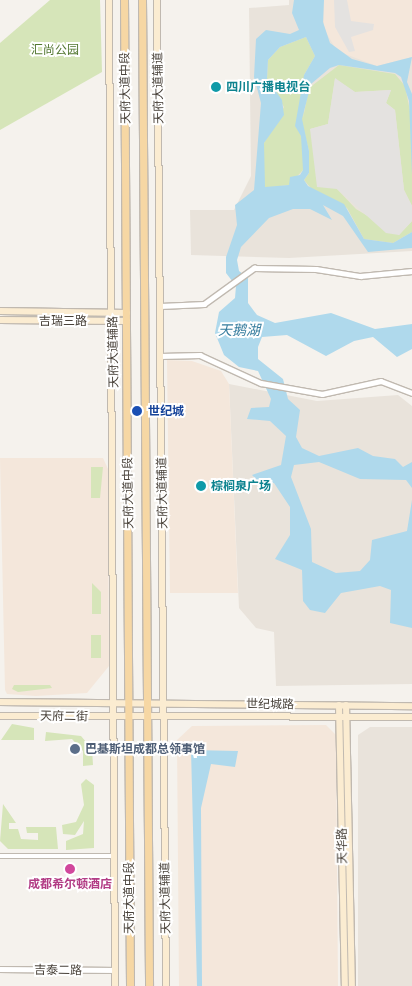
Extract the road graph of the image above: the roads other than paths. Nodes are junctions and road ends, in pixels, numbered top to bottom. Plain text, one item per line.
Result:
1 (110, 0) edge
2 (124, 0) edge
3 (142, 0) edge
4 (157, 0) edge
5 (412, 270) edge
6 (160, 306) junction
7 (0, 311) edge
8 (112, 312) junction
9 (127, 313) junction
10 (0, 320) edge
11 (112, 321) junction
12 (127, 321) junction
13 (160, 356) junction
14 (412, 393) edge
15 (0, 702) edge
16 (113, 704) junction
17 (128, 704) junction
18 (146, 704) junction
19 (164, 705) junction
20 (342, 705) junction
21 (412, 706) edge
22 (0, 716) edge
23 (164, 716) junction
24 (114, 717) junction
25 (128, 717) junction
26 (147, 717) junction
27 (338, 717) junction
28 (346, 717) junction
29 (412, 717) edge
30 (0, 856) edge
31 (114, 856) junction
32 (0, 969) edge
33 (115, 970) junction
34 (115, 986) edge
35 (130, 986) edge
36 (149, 986) edge
37 (166, 986) edge
38 (345, 986) edge
39 (352, 986) edge

1 - 8 street, 天府大道辅路
2 - 9 main road, 天府大道中段
3 - 18 main road, 天府大道中段
4 - 6 street, 天府大道辅道
5 - 6 street
6 - 13 street, 天府大道辅道
7 - 8 street, 吉瑞三路
8 - 9 street, 吉瑞三路
8 - 11 street, 天府大道辅路
9 - 12 main road, 天府大道中段
10 - 11 street, 吉瑞三路
11 - 12 street, 吉瑞三路
11 - 16 street, 天府大道辅路
12 - 17 main road, 天府大道中段
13 - 14 street
13 - 19 street, 天府大道辅道
15 - 16 street, 天府二街
16 - 17 street, 天府二街
16 - 24 street
17 - 18 street, 世纪城路
17 - 25 main road, 天府大道中段
18 - 19 street, 世纪城路
18 - 26 main road, 天府大道中段
19 - 20 street, 世纪城路
19 - 23 street, 天府大道辅道
20 - 21 street, 世纪城路
20 - 27 street, 天华路
20 - 28 street, 天华路
22 - 24 street, 天府二街
23 - 26 street, 世纪城路
23 - 27 street, 世纪城路
23 - 37 street, 天府大道辅道
24 - 25 street, 天府二街
24 - 31 street
25 - 26 street, 世纪城路
25 - 35 main road, 天府大道中段
26 - 36 main road, 天府大道中段
27 - 28 street, 世纪城路
27 - 38 street, 天华路
28 - 29 street, 世纪城路
28 - 39 street, 天华路
30 - 31 street
31 - 33 street
32 - 33 street, 吉泰二路
33 - 34 street

